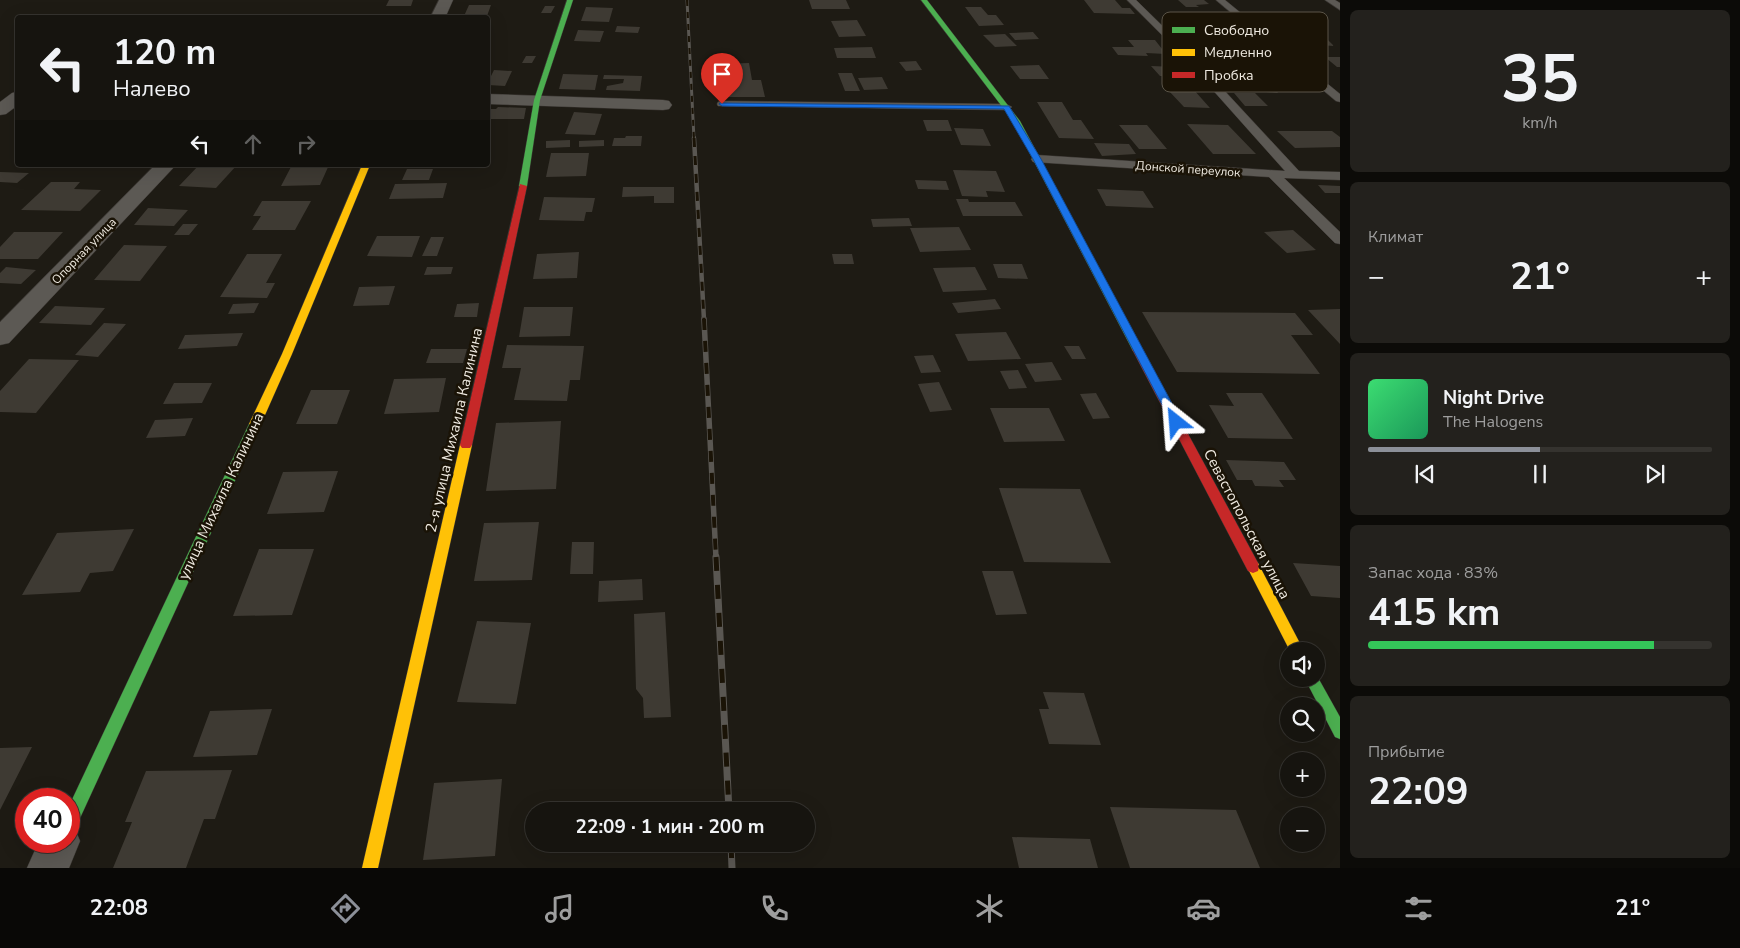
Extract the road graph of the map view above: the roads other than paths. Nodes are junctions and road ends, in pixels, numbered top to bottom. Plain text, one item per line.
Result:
1 (446, 0) edge
2 (570, 0) edge
3 (924, 0) edge
4 (1131, 0) edge
5 (1220, 0) edge
6 (1329, 0) edge
7 (1340, 7) edge
8 (1235, 12) edge
9 (438, 15) edge
10 (1162, 30) edge
11 (1328, 89) edge
12 (0, 90) edge
13 (15, 90) edge
14 (1220, 92) edge
15 (15, 99) edge
16 (1340, 99) edge
17 (490, 100) edge
18 (537, 100) junction
19 (722, 104) dead end
20 (663, 105) dead end
21 (1006, 107) junction
22 (0, 110) edge
23 (1037, 159) junction
24 (164, 167) edge
25 (365, 167) edge
26 (1274, 174) junction
27 (1296, 175) junction
28 (1340, 176) edge
29 (1340, 240) edge
30 (0, 336) edge
31 (1292, 642) edge
32 (1316, 687) edge
33 (1340, 732) edge
34 (80, 799) edge
35 (55, 853) edge
36 (48, 868) edge
37 (370, 868) edge

1 - 9 street
2 - 18 street, 2-я улица Михаила Калинина
3 - 21 street, Севастопольская улица
4 - 10 lane
5 - 8 lane
6 - 7 lane
11 - 16 lane
12 - 13 street
14 - 27 lane
15 - 22 street
17 - 18 street
18 - 20 street
18 - 37 street, 2-я улица Михаила Калинина
19 - 21 lane
21 - 23 street, Севастопольская улица
23 - 26 lane, Донской переулок
23 - 31 street, Севастопольская улица
24 - 30 street, Опорная улица
25 - 34 street, улица Михаила Калинина
26 - 27 lane, Донской переулок
26 - 29 lane
27 - 28 lane, Донской переулок
32 - 33 street
35 - 36 street

